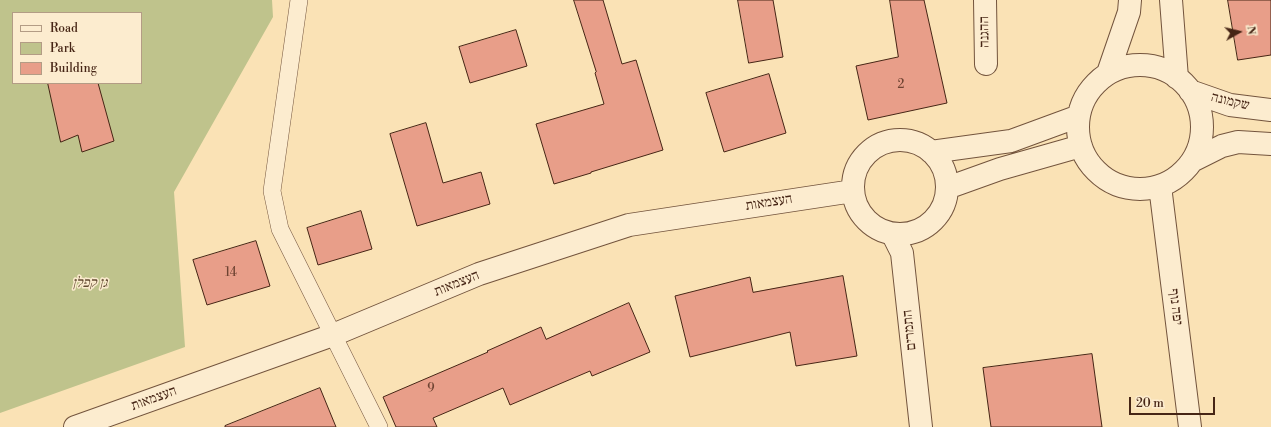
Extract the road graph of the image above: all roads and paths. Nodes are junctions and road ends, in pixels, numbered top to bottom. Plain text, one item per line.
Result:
1 (299, 0) edge
2 (985, 0) edge
3 (1130, 0) edge
4 (1171, 0) edge
5 (986, 64) dead end
6 (1108, 73) junction
7 (1184, 84) junction
8 (1271, 110) edge
9 (1079, 116) junction
10 (1271, 144) edge
11 (1081, 146) junction
12 (931, 152) junction
13 (1192, 161) junction
14 (1160, 186) junction
15 (947, 188) junction
16 (853, 191) junction
17 (893, 234) junction
18 (333, 335) junction
19 (75, 427) edge
20 (379, 427) edge
21 (921, 427) edge
22 (1190, 427) edge

1 - 18 lane
2 - 5 street, ההגנה
3 - 6 street
4 - 7 street
6 - 7 street
6 - 9 street
7 - 8 street, שקמונה
7 - 13 street
9 - 11 street
9 - 12 street
10 - 13 street
11 - 14 street
11 - 15 street
12 - 15 street
12 - 16 street
13 - 14 street
14 - 22 street, יפה נוף
15 - 17 street
16 - 17 street
16 - 18 street, העצמאות
17 - 21 street, התמרים
18 - 19 street, העצמאות
18 - 20 lane

